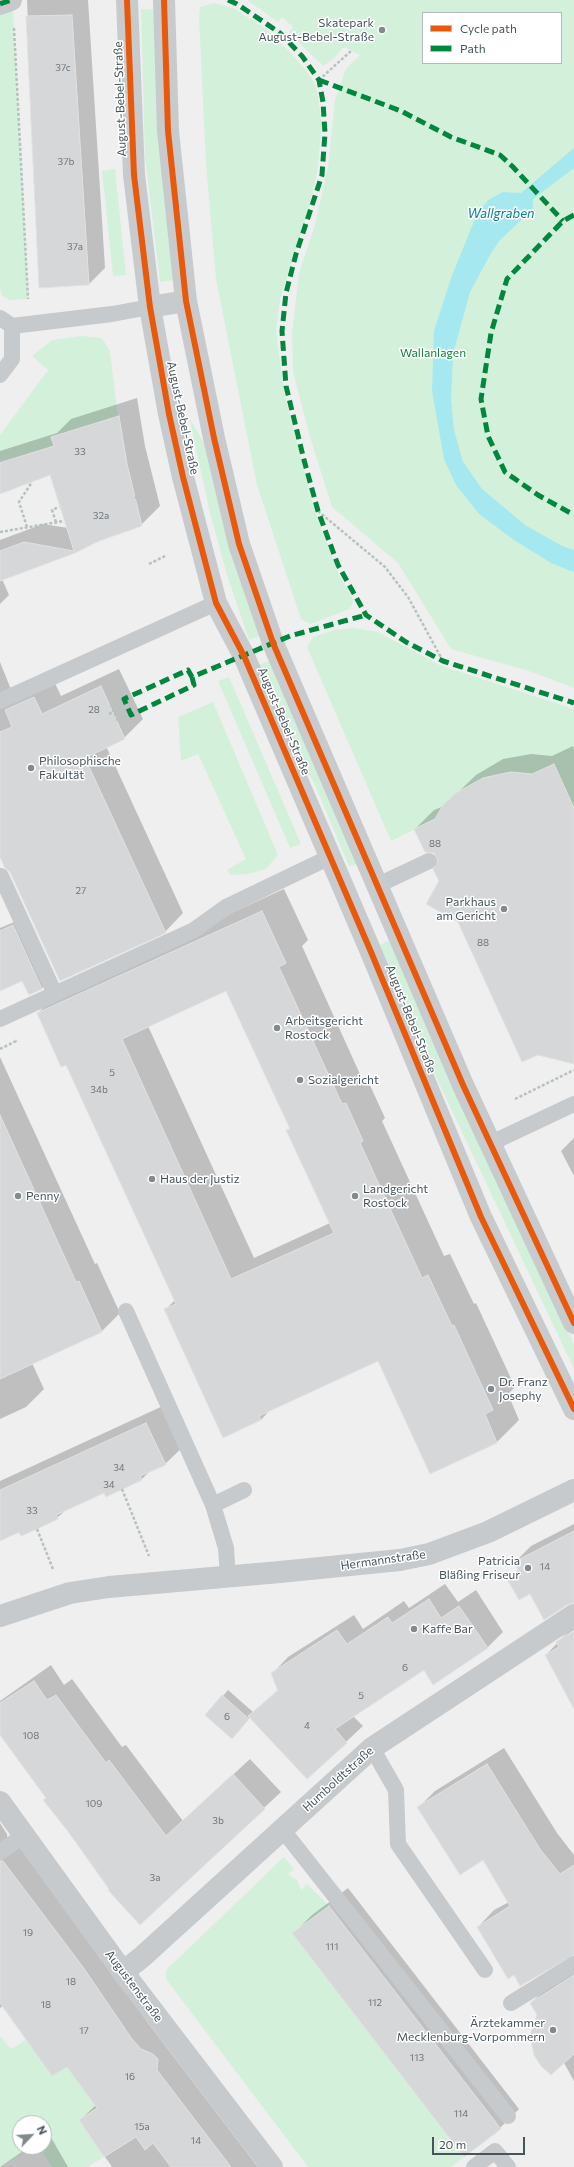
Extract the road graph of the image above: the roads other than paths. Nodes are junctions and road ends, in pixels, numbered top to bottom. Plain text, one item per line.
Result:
1 (10, 0) edge
2 (127, 0) edge
3 (164, 0) edge
4 (0, 4) edge
5 (186, 301) junction
6 (150, 307) junction
7 (6, 322) edge
8 (0, 375) edge
9 (216, 603) junction
10 (0, 701) edge
11 (330, 857) junction
12 (429, 861) dead end
13 (1, 876) dead end
14 (378, 885) junction
15 (55, 994) junction
16 (0, 1019) edge
17 (574, 1104) edge
18 (489, 1144) junction
19 (126, 1311) dead end
20 (574, 1323) edge
21 (574, 1409) edge
22 (244, 1490) dead end
23 (574, 1490) edge
24 (214, 1505) junction
25 (228, 1577) junction
26 (574, 1615) edge
27 (0, 1616) edge
28 (372, 1748) junction
29 (0, 1802) edge
30 (282, 1829) junction
31 (24, 1836) junction
32 (0, 1852) edge
33 (574, 1964) edge
34 (485, 1970) dead end
35 (123, 1972) junction
36 (511, 2002) dead end
37 (508, 2116) dead end
38 (272, 2167) edge
39 (474, 2167) edge
40 (508, 2167) edge

1 - 4 street
2 - 6 main road, August-Bebel-Straße
3 - 5 main road, August-Bebel-Straße
5 - 6 main road
5 - 14 main road, August-Bebel-Straße
6 - 7 lane
6 - 9 main road, August-Bebel-Straße
7 - 8 lane
9 - 10 lane
9 - 11 main road, August-Bebel-Straße
11 - 15 lane
11 - 21 main road, August-Bebel-Straße
12 - 14 lane
13 - 15 lane
14 - 18 main road, August-Bebel-Straße
15 - 16 lane
17 - 18 lane
18 - 20 main road, August-Bebel-Straße
19 - 24 lane
22 - 24 lane
23 - 25 street, Hermannstraße
24 - 25 lane
25 - 27 street, Hermannstraße
26 - 28 street, Humboldtstraße
28 - 30 street, Humboldtstraße
28 - 34 lane
29 - 31 street, Augustenstraße
30 - 35 street, Humboldtstraße
30 - 37 lane
31 - 32 lane
31 - 35 street, Augustenstraße
33 - 36 lane
35 - 38 street, Augustenstraße
39 - 40 lane

